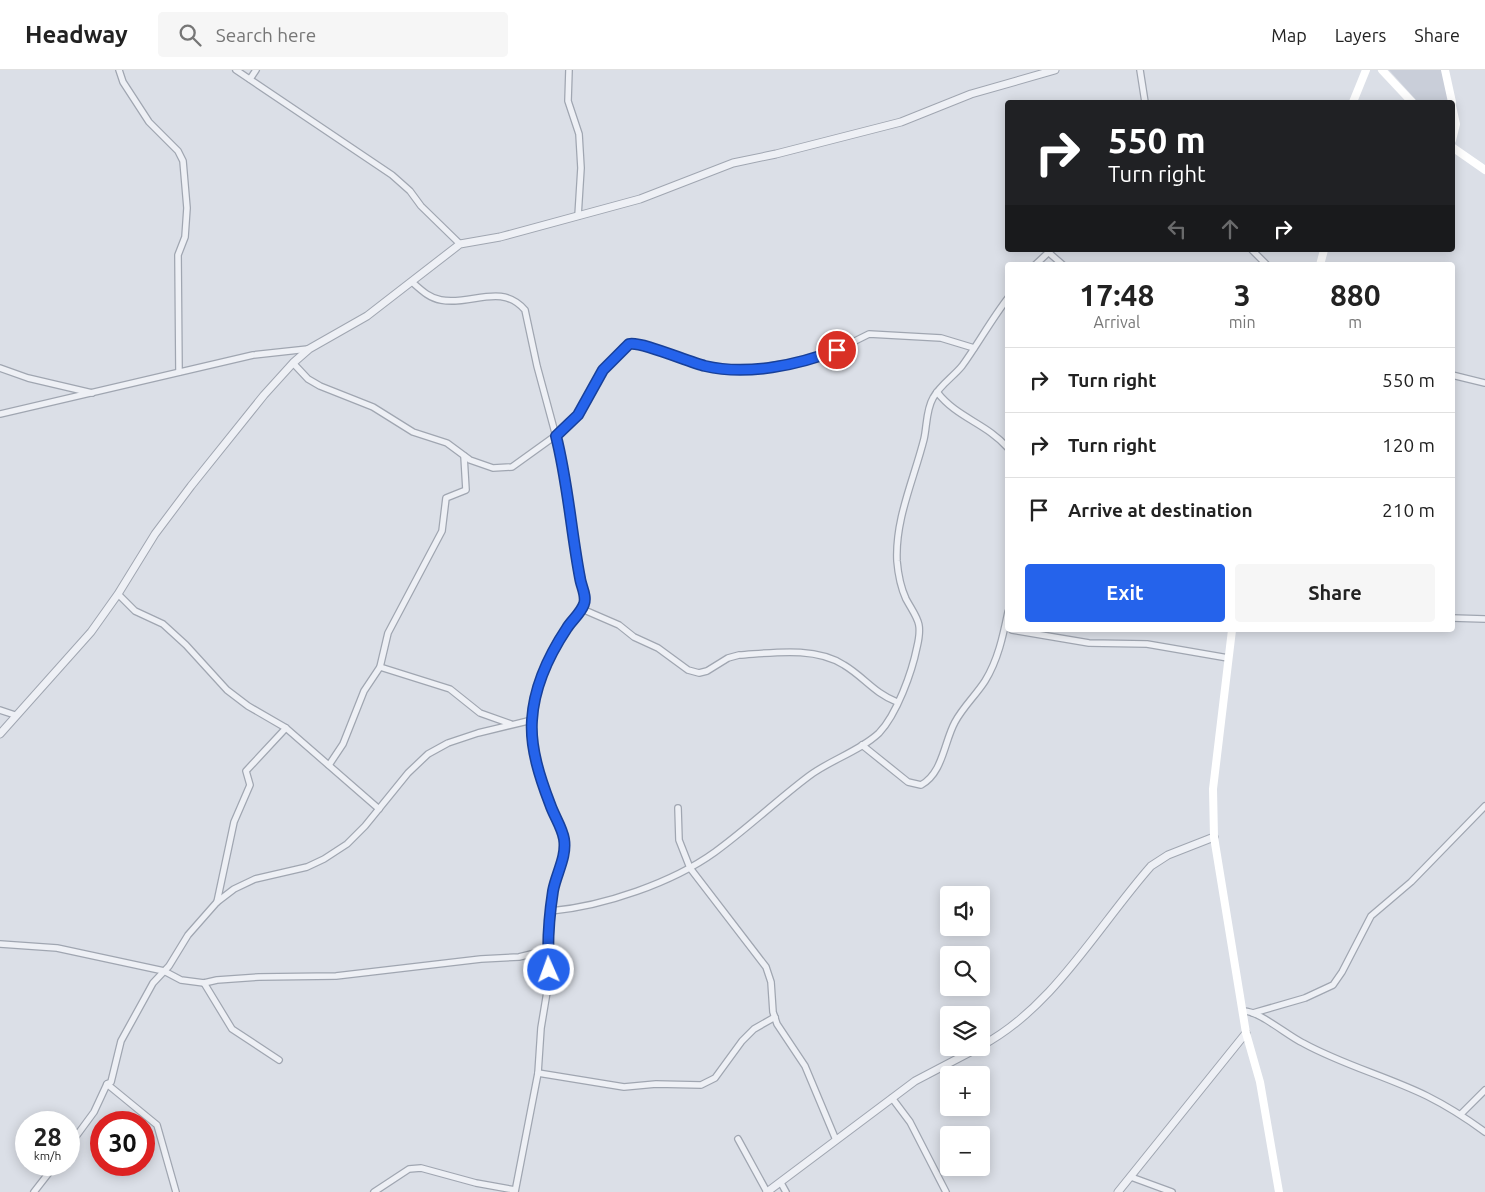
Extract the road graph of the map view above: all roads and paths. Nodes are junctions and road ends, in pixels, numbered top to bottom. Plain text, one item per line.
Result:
1 (119, 70) edge
2 (236, 70) edge
3 (256, 70) edge
4 (568, 70) edge
5 (1055, 70) edge
6 (1140, 70) edge
7 (1366, 70) edge
8 (1382, 70) edge
9 (1445, 70) edge
10 (250, 79) junction
11 (1145, 100) edge
12 (1354, 100) edge
13 (1410, 100) edge
14 (1451, 100) edge
15 (1455, 149) edge
16 (1485, 170) edge
17 (578, 216) junction
18 (460, 244) junction
19 (1048, 252) edge
20 (1050, 252) edge
21 (1254, 252) edge
22 (1038, 262) edge
23 (1060, 262) edge
24 (1263, 262) edge
25 (412, 282) junction
26 (1005, 302) edge
27 (974, 348) junction
28 (309, 349) junction
29 (294, 363) junction
30 (0, 368) edge
31 (179, 372) junction
32 (1455, 376) edge
33 (1485, 383) edge
34 (937, 392) junction
35 (94, 393) junction
36 (0, 414) edge
37 (556, 436) junction
38 (1005, 445) edge
39 (464, 456) junction
40 (118, 594) junction
41 (582, 609) junction
42 (1455, 618) edge
43 (1485, 619) edge
44 (1005, 632) edge
45 (1024, 632) edge
46 (1232, 632) edge
47 (1228, 658) junction
48 (380, 667) junction
49 (897, 702) junction
50 (0, 710) edge
51 (16, 715) junction
52 (532, 720) junction
53 (513, 724) junction
54 (286, 728) junction
55 (0, 734) edge
56 (862, 745) junction
57 (329, 765) junction
58 (1485, 806) edge
59 (678, 808) dead end
60 (379, 809) junction
61 (1214, 837) junction
62 (690, 868) junction
63 (217, 902) junction
64 (551, 912) junction
65 (0, 944) edge
66 (548, 950) junction
67 (164, 972) junction
68 (204, 983) junction
69 (1243, 1011) junction
70 (1253, 1013) junction
71 (774, 1017) junction
72 (1246, 1033) junction
73 (990, 1041) edge
74 (963, 1056) edge
75 (279, 1060) dead end
76 (538, 1073) junction
77 (107, 1084) junction
78 (1485, 1090) edge
79 (892, 1098) junction
80 (1461, 1114) junction
81 (80, 1131) edge
82 (1485, 1132) edge
83 (738, 1139) dead end
84 (836, 1140) junction
85 (46, 1176) edge
86 (1131, 1177) junction
87 (781, 1183) junction
88 (515, 1191) edge
89 (34, 1192) edge
90 (176, 1192) edge
91 (374, 1192) edge
92 (767, 1192) edge
93 (786, 1192) edge
94 (946, 1192) edge
95 (1118, 1192) edge
96 (1172, 1192) edge
97 (1279, 1192) edge

1 - 31 street
2 - 10 street
3 - 10 street
4 - 17 street
5 - 17 street
6 - 11 street
7 - 12 main road
8 - 13 main road
9 - 14 main road
10 - 18 street
15 - 16 main road
17 - 18 street
18 - 25 street
19 - 22 street
20 - 23 street
21 - 24 street
25 - 28 street
25 - 37 street
26 - 27 street
27 - 34 street
27 - 37 street
28 - 29 street
28 - 31 street
29 - 39 street
29 - 40 street
30 - 35 street
31 - 35 street
32 - 33 street
34 - 38 street
34 - 49 street
35 - 36 street
37 - 39 street
37 - 41 street
39 - 48 street
40 - 51 street
40 - 54 street
41 - 49 street
41 - 52 street
42 - 43 street
44 - 56 street
45 - 47 street
46 - 47 main road
47 - 61 main road
48 - 53 street
48 - 57 street
49 - 56 street
50 - 51 street
51 - 55 street
52 - 53 street
52 - 64 street
53 - 60 street
54 - 57 street
54 - 63 street
56 - 62 street
57 - 60 street
58 - 70 street
59 - 62 street
60 - 63 street
61 - 69 main road
61 - 73 street
62 - 64 street
62 - 71 street
63 - 67 street
64 - 66 street
65 - 67 street
66 - 68 street
66 - 76 street
67 - 68 street
67 - 77 street
68 - 75 street
69 - 70 street
69 - 72 main road
70 - 80 street
71 - 76 street
71 - 84 street
72 - 86 street
72 - 97 main road
74 - 79 street
76 - 88 street
77 - 81 street
77 - 90 street
78 - 80 street
79 - 84 street
79 - 94 street
80 - 82 street
83 - 92 street
84 - 87 street
85 - 89 street
86 - 95 street
86 - 96 street
87 - 92 street
87 - 93 street
88 - 91 street

